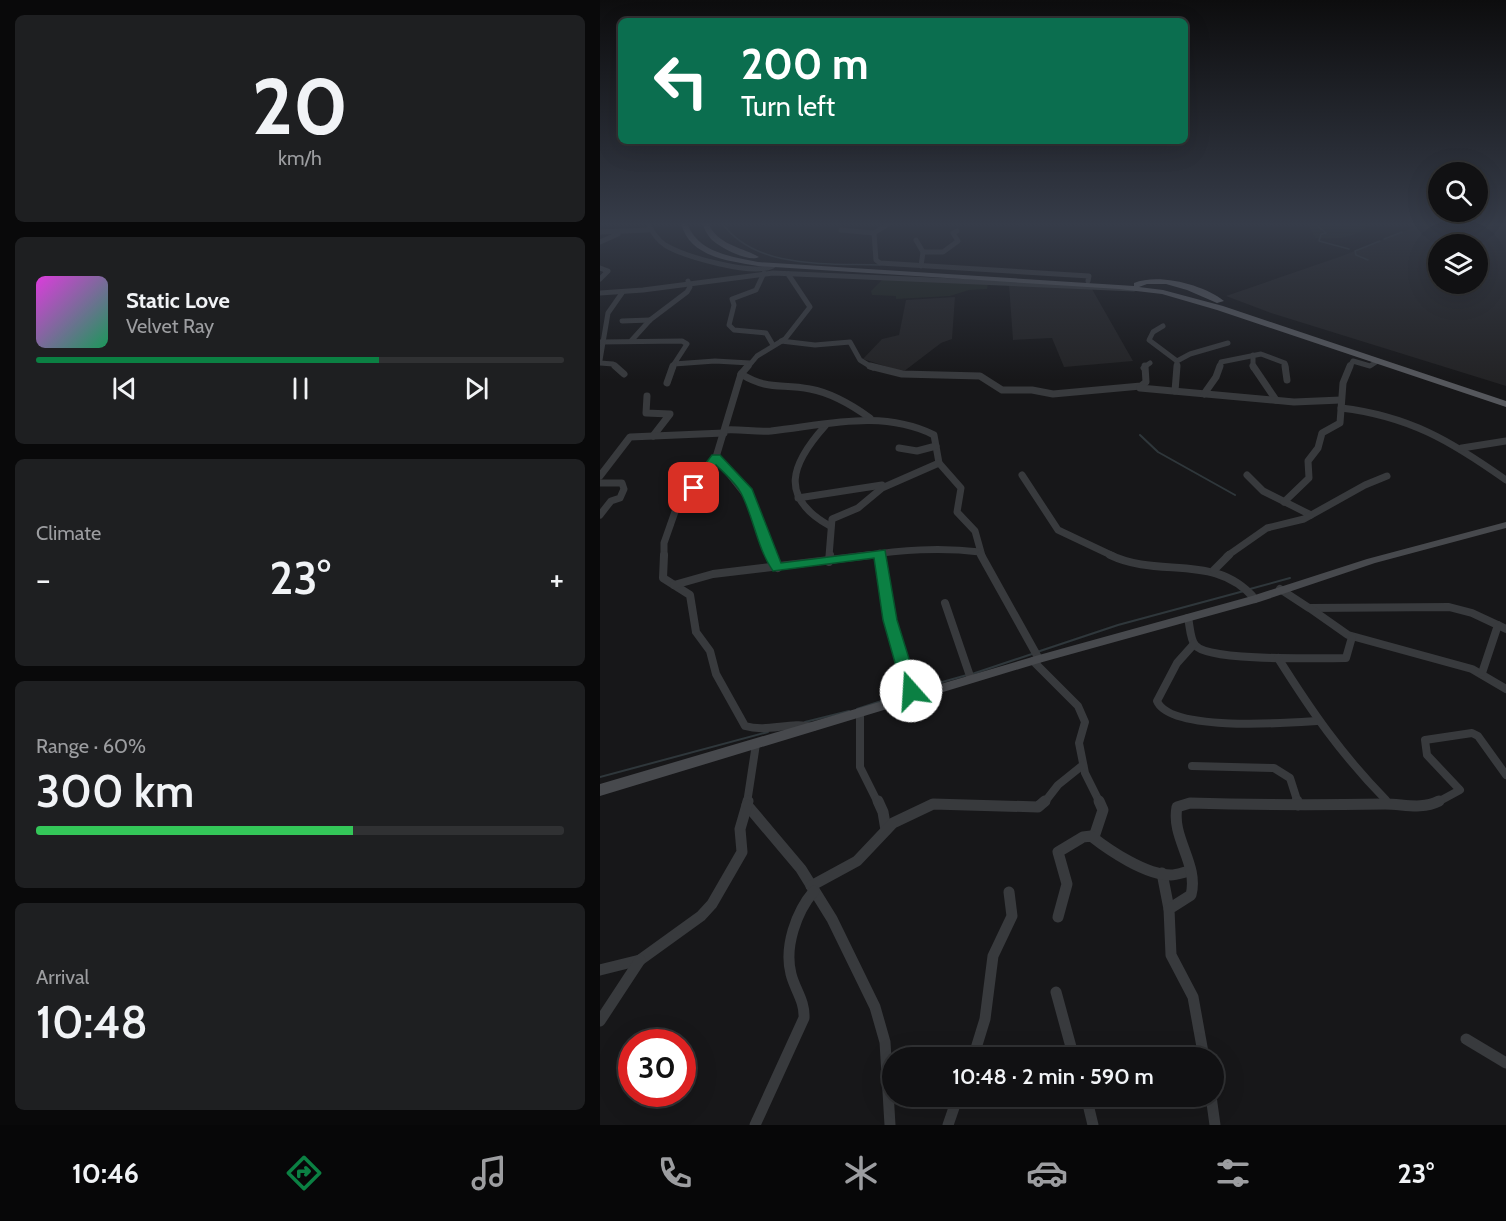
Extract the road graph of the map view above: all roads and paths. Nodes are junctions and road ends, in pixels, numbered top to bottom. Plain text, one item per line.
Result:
1 (731, 276) edge
2 (764, 276) edge
3 (790, 276) edge
4 (894, 276) edge
5 (999, 276) edge
6 (1081, 276) edge
7 (1088, 281) junction
8 (688, 282) junction
9 (1144, 285) junction
10 (600, 293) edge
11 (622, 293) junction
12 (1202, 293) junction
13 (1191, 299) junction
14 (650, 320) junction
15 (622, 321) dead end
16 (1163, 326) dead end
17 (631, 341) junction
18 (781, 341) junction
19 (601, 342) edge
20 (1227, 343) dead end
21 (773, 345) junction
22 (1253, 355) junction
23 (600, 361) edge
24 (1176, 362) junction
25 (1376, 362) junction
26 (750, 363) junction
27 (1150, 363) dead end
28 (674, 364) junction
29 (624, 374) dead end
30 (741, 374) junction
31 (1287, 380) dead end
32 (667, 383) dead end
33 (1136, 387) junction
34 (1176, 391) junction
35 (1204, 394) junction
36 (647, 396) dead end
37 (1506, 399) edge
38 (1276, 400) junction
39 (1341, 404) junction
40 (1506, 404) edge
41 (870, 418) junction
42 (825, 426) junction
43 (725, 431) junction
44 (653, 436) junction
45 (1506, 441) edge
46 (936, 446) junction
47 (899, 448) dead end
48 (1462, 448) junction
49 (716, 457) junction
50 (939, 463) junction
51 (1022, 475) dead end
52 (1247, 475) dead end
53 (600, 476) edge
54 (1387, 477) dead end
55 (1506, 480) edge
56 (600, 483) edge
57 (890, 484) junction
58 (798, 498) junction
59 (1284, 502) junction
60 (600, 515) edge
61 (1311, 515) junction
62 (1506, 525) edge
63 (830, 526) junction
64 (980, 552) junction
65 (880, 553) junction
66 (829, 562) junction
67 (778, 568) junction
68 (1214, 570) junction
69 (674, 585) junction
70 (1280, 589) junction
71 (1255, 598) junction
72 (945, 603) dead end
73 (1310, 608) junction
74 (1188, 618) junction
75 (1502, 627) edge
76 (1352, 637) junction
77 (1194, 644) junction
78 (1278, 658) junction
79 (1036, 660) junction
80 (1482, 673) junction
81 (971, 679) junction
82 (1506, 689) edge
83 (915, 696) junction
84 (860, 712) junction
85 (1317, 721) junction
86 (814, 728) junction
87 (756, 744) junction
88 (1083, 765) junction
89 (1192, 766) dead end
90 (1506, 775) edge
91 (600, 790) edge
92 (1386, 800) dead end
93 (747, 805) junction
94 (1298, 805) junction
95 (886, 830) junction
96 (1094, 837) junction
97 (1190, 871) junction
98 (1162, 873) junction
99 (813, 889) junction
100 (1009, 892) dead end
101 (1169, 909) junction
102 (1058, 917) dead end
103 (640, 960) junction
104 (600, 970) edge
105 (1056, 992) dead end
106 (600, 1021) edge
107 (1466, 1039) dead end
108 (976, 1047) edge
109 (1071, 1047) edge
110 (1202, 1047) edge
111 (1506, 1063) edge
112 (954, 1107) edge
113 (1089, 1107) edge
114 (1212, 1107) edge
115 (755, 1125) edge
116 (890, 1125) edge
117 (948, 1125) edge
118 (1093, 1125) edge
119 (1215, 1125) edge

1 - 8 street
2 - 21 street
3 - 18 street
4 - 9 main road
5 - 7 main road
6 - 7 street
7 - 9 main road
8 - 11 street
8 - 14 street
9 - 12 main road
9 - 13 main road
10 - 11 street
11 - 19 street
12 - 13 main road
12 - 37 main road
13 - 25 main road
14 - 15 street
14 - 17 street
16 - 24 street
17 - 19 street
17 - 28 street
18 - 21 street
18 - 33 street
19 - 23 street
20 - 24 street
21 - 26 street
22 - 31 street
22 - 35 street
22 - 38 street
23 - 29 street
24 - 34 street
25 - 39 street
25 - 40 main road
26 - 28 street
26 - 30 street
27 - 33 street
28 - 32 street
30 - 41 street
30 - 43 street
33 - 34 street
34 - 35 street
35 - 38 street
36 - 44 street
38 - 39 street
39 - 48 street
39 - 59 street
41 - 42 street
41 - 46 street
42 - 43 street
42 - 58 street
43 - 44 street
43 - 49 street
44 - 53 street
45 - 48 street
46 - 47 street
46 - 50 street
48 - 55 street
49 - 67 street
49 - 69 street
50 - 57 street
50 - 64 street
51 - 68 street
52 - 59 street
54 - 61 street
56 - 60 street
57 - 58 street
57 - 63 street
58 - 63 street
59 - 61 street
61 - 68 street
62 - 70 street
63 - 66 street
64 - 65 street
64 - 79 street
65 - 66 street
65 - 83 street
66 - 67 street
67 - 69 street
68 - 71 street
69 - 86 street
70 - 71 street
70 - 73 street
71 - 74 street
72 - 81 street
73 - 75 street
73 - 76 street
74 - 77 street
74 - 79 street
75 - 80 street
76 - 78 street
76 - 80 street
77 - 78 street
77 - 85 street
78 - 85 street
79 - 81 street
79 - 88 street
80 - 82 street
81 - 83 street
83 - 84 street
84 - 86 street
84 - 95 street
85 - 92 street
86 - 87 street
87 - 91 street
87 - 93 street
88 - 95 street
88 - 96 street
89 - 94 street
90 - 94 street
93 - 99 street
93 - 103 street
94 - 97 street
95 - 99 street
96 - 98 street
96 - 102 street
97 - 98 street
97 - 101 street
98 - 101 street
99 - 115 street
99 - 116 street
100 - 108 street
101 - 110 street
103 - 104 street
103 - 106 street
105 - 109 street
107 - 111 street
112 - 117 street
113 - 118 street
114 - 119 street

